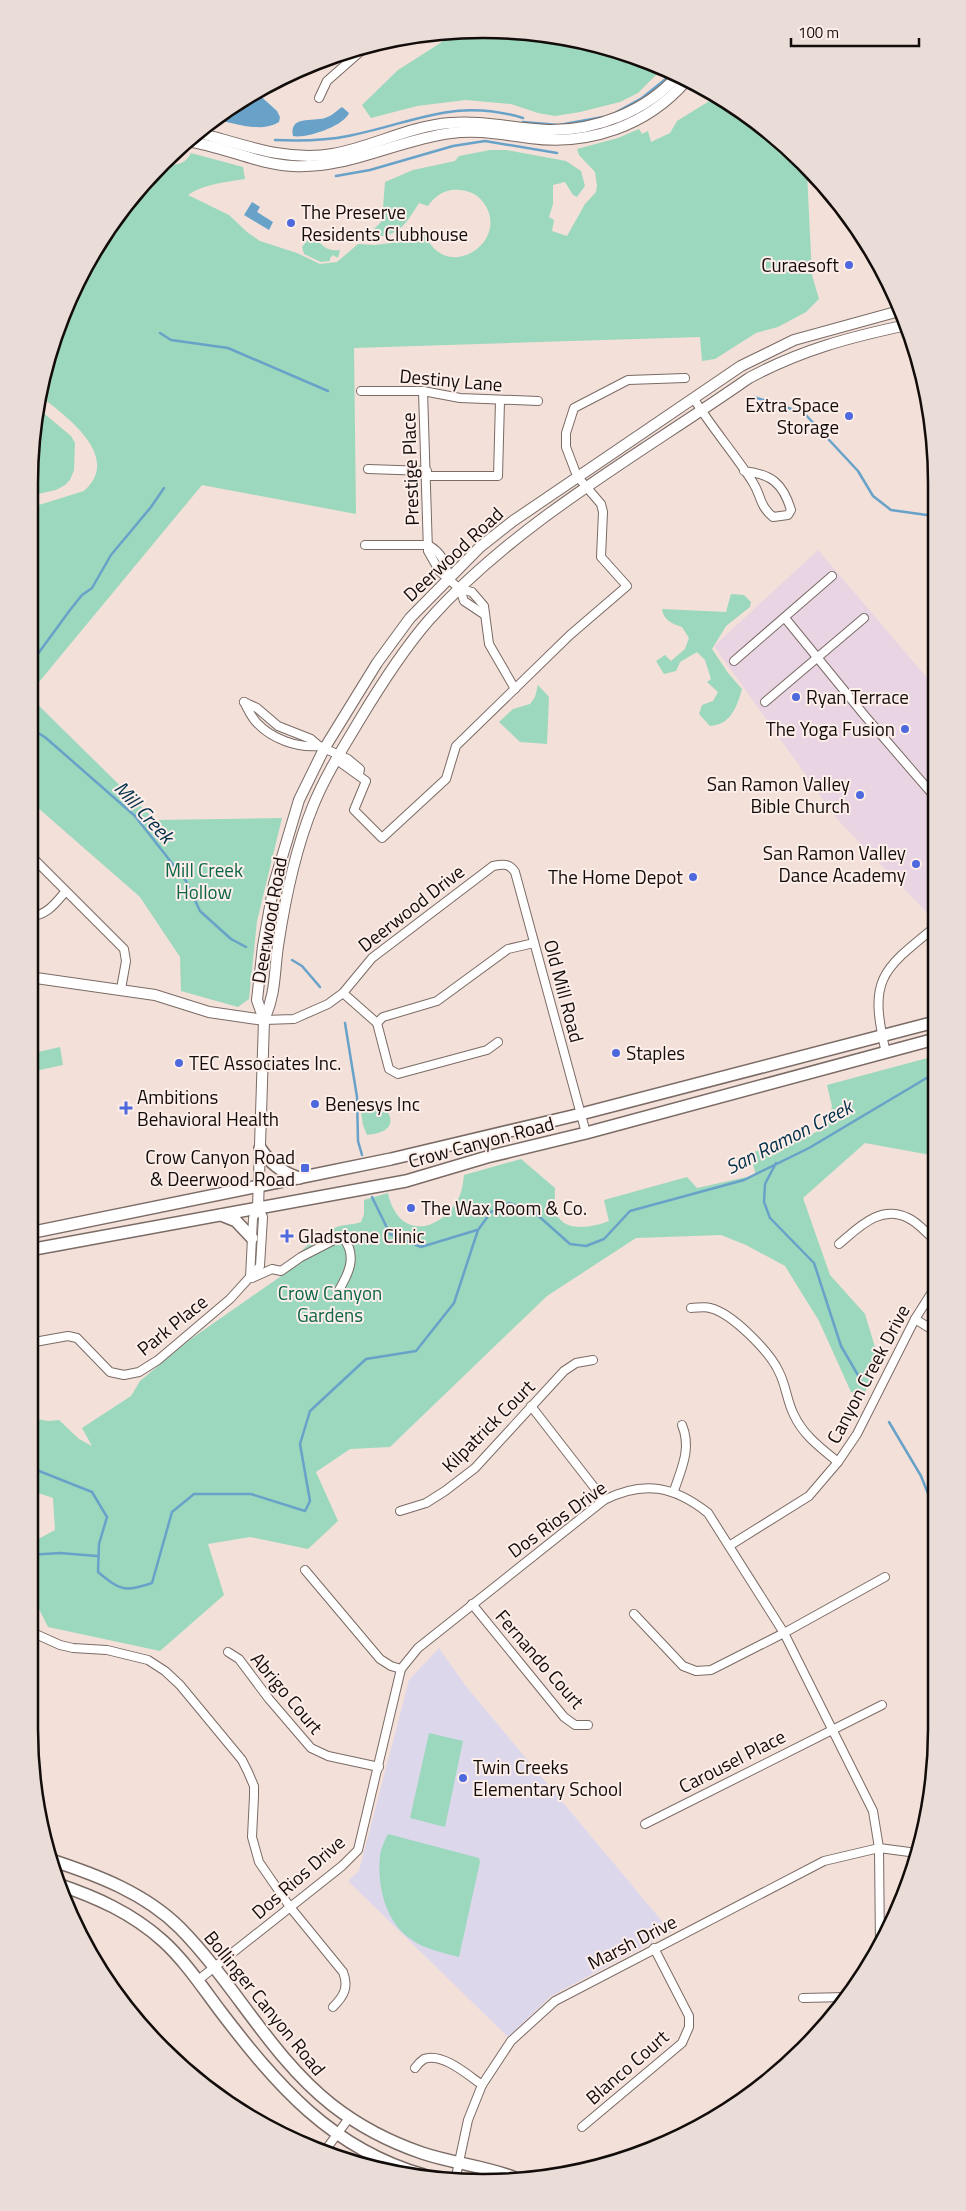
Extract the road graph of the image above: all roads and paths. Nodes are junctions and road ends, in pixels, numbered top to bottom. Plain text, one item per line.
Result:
1 (354, 57) edge
2 (673, 80) edge
3 (683, 84) edge
4 (319, 98) dead end
5 (206, 135) edge
6 (195, 143) edge
7 (895, 312) edge
8 (900, 327) edge
9 (685, 378) dead end
10 (361, 391) dead end
11 (424, 392) junction
12 (694, 399) junction
13 (500, 401) junction
14 (538, 401) dead end
15 (702, 411) junction
16 (368, 469) dead end
17 (744, 471) junction
18 (427, 474) junction
19 (578, 476) junction
20 (586, 488) junction
21 (365, 545) dead end
22 (428, 545) junction
23 (832, 576) dead end
24 (448, 578) junction
25 (460, 589) junction
26 (785, 618) junction
27 (864, 618) dead end
28 (816, 657) junction
29 (734, 661) dead end
30 (515, 689) junction
31 (765, 702) dead end
32 (322, 748) junction
33 (339, 757) junction
34 (928, 789) edge
35 (38, 864) edge
36 (504, 864) joint
37 (65, 892) junction
38 (38, 916) edge
39 (928, 933) edge
40 (534, 943) junction
41 (38, 978) edge
42 (121, 990) junction
43 (343, 993) junction
44 (264, 1020) junction
45 (376, 1023) junction
46 (928, 1024) edge
47 (882, 1036) junction
48 (498, 1042) dead end
49 (928, 1042) edge
50 (886, 1053) junction
51 (581, 1114) junction
52 (586, 1133) junction
53 (260, 1148) junction
54 (300, 1178) junction
55 (259, 1187) junction
56 (258, 1208) junction
57 (220, 1215) junction
58 (38, 1231) edge
59 (928, 1234) edge
60 (252, 1238) junction
61 (839, 1244) dead end
62 (38, 1248) edge
63 (250, 1278) junction
64 (340, 1290) dead end
65 (928, 1299) edge
66 (691, 1308) dead end
67 (915, 1319) junction
68 (928, 1327) edge
69 (38, 1341) edge
70 (593, 1360) dead end
71 (531, 1406) junction
72 (682, 1426) dead end
73 (838, 1462) junction
74 (674, 1491) junction
75 (604, 1500) junction
76 (400, 1511) dead end
77 (730, 1546) junction
78 (305, 1570) dead end
79 (886, 1577) dead end
80 (472, 1604) junction
81 (634, 1614) dead end
82 (784, 1633) junction
83 (38, 1635) edge
84 (228, 1652) dead end
85 (401, 1669) junction
86 (882, 1705) dead end
87 (588, 1725) dead end
88 (833, 1728) junction
89 (380, 1767) junction
90 (645, 1824) dead end
91 (879, 1848) junction
92 (910, 1852) edge
93 (59, 1863) edge
94 (67, 1888) edge
95 (290, 1907) junction
96 (880, 1931) edge
97 (654, 1948) junction
98 (214, 1968) junction
99 (197, 1981) junction
100 (803, 1998) dead end
101 (837, 1998) edge
102 (333, 2007) dead end
103 (415, 2068) dead end
104 (482, 2085) junction
105 (349, 2118) junction
106 (582, 2127) dead end
107 (338, 2134) junction
108 (329, 2146) edge
109 (459, 2162) junction
110 (400, 2166) edge
111 (457, 2173) edge
112 (503, 2173) edge

1 - 4 street
2 - 5 street
3 - 6 street
7 - 12 street, Deerwood Road
8 - 15 street, Deerwood Road
9 - 19 street
10 - 11 street, Destiny Lane
11 - 13 street, Destiny Lane
11 - 18 street, Prestige Place
12 - 15 street
12 - 19 street, Deerwood Road
13 - 14 street, Destiny Lane
13 - 18 street
15 - 17 street
15 - 20 street, Deerwood Road
16 - 18 street
17 - 17 street
18 - 22 street, Prestige Place
19 - 20 street
19 - 24 street, Deerwood Road
20 - 25 street, Deerwood Road
20 - 30 street
21 - 22 street
22 - 24 street, Prestige Place
23 - 26 street
24 - 25 street
24 - 32 street, Deerwood Road
25 - 30 street
25 - 33 street, Deerwood Road
26 - 28 street
26 - 29 street
27 - 28 street
28 - 31 street
28 - 34 street
30 - 33 street
32 - 32 street
32 - 33 street
32 - 44 street, Deerwood Road
33 - 44 street, Deerwood Road
35 - 37 street
36 - 40 street, Old Mill Road
36 - 43 street, Deerwood Drive
37 - 38 street
37 - 42 street
39 - 47 street
40 - 45 street
40 - 51 street, Old Mill Road
41 - 42 street, Deerwood Drive
42 - 44 street, Deerwood Drive
43 - 44 street, Deerwood Drive
43 - 45 street
44 - 53 street, Deerwood Road
45 - 48 street
46 - 47 main road, Crow Canyon Road
47 - 50 street
47 - 51 main road, Crow Canyon Road
49 - 50 main road, Crow Canyon Road
50 - 52 main road, Crow Canyon Road
51 - 52 street, Old Mill Road
51 - 54 main road, Crow Canyon Road
52 - 56 main road, Crow Canyon Road
53 - 54 main road
53 - 55 street, Deerwood Road
54 - 55 main road, Crow Canyon Road
55 - 56 street, Deerwood Road
55 - 58 main road, Crow Canyon Road
56 - 57 main road, Crow Canyon Road
56 - 60 street
56 - 63 street, Park Place
57 - 60 main road
57 - 62 main road, Crow Canyon Road
59 - 61 street
60 - 63 street
63 - 64 street
63 - 69 street, Park Place
65 - 67 street, Canyon Creek Drive
66 - 73 street
67 - 68 street
67 - 73 street, Canyon Creek Drive
70 - 71 street, Kilpatrick Court
71 - 75 street
71 - 76 street, Kilpatrick Court
72 - 74 street
73 - 77 street, Canyon Creek Drive
74 - 75 street, Dos Rios Drive
74 - 77 street, Dos Rios Drive
75 - 80 street, Dos Rios Drive
77 - 82 street, Dos Rios Drive
78 - 85 street
79 - 82 street
80 - 85 street, Dos Rios Drive
80 - 87 street, Fernando Court
81 - 82 street
82 - 88 street, Dos Rios Drive
83 - 95 street
84 - 89 street, Abrigo Court
85 - 89 street, Dos Rios Drive
86 - 88 street, Carousel Place
88 - 90 street, Carousel Place
88 - 91 street, Dos Rios Drive
89 - 95 street, Dos Rios Drive
91 - 92 street, Marsh Drive
91 - 96 street, Dos Rios Drive
91 - 97 street, Marsh Drive
93 - 98 main road, Bollinger Canyon Road
94 - 99 main road, Bollinger Canyon Road
95 - 98 street, Dos Rios Drive
95 - 102 street
97 - 104 street, Marsh Drive
97 - 106 street, Blanco Court
98 - 99 street, Dos Rios Drive
98 - 105 main road, Bollinger Canyon Road
99 - 107 main road, Bollinger Canyon Road
100 - 101 street
103 - 104 street
104 - 109 street, Marsh Drive
105 - 107 street
105 - 109 main road, Bollinger Canyon Road
107 - 108 street
107 - 110 main road, Bollinger Canyon Road
109 - 111 street, Marsh Drive
109 - 112 main road, Bollinger Canyon Road

